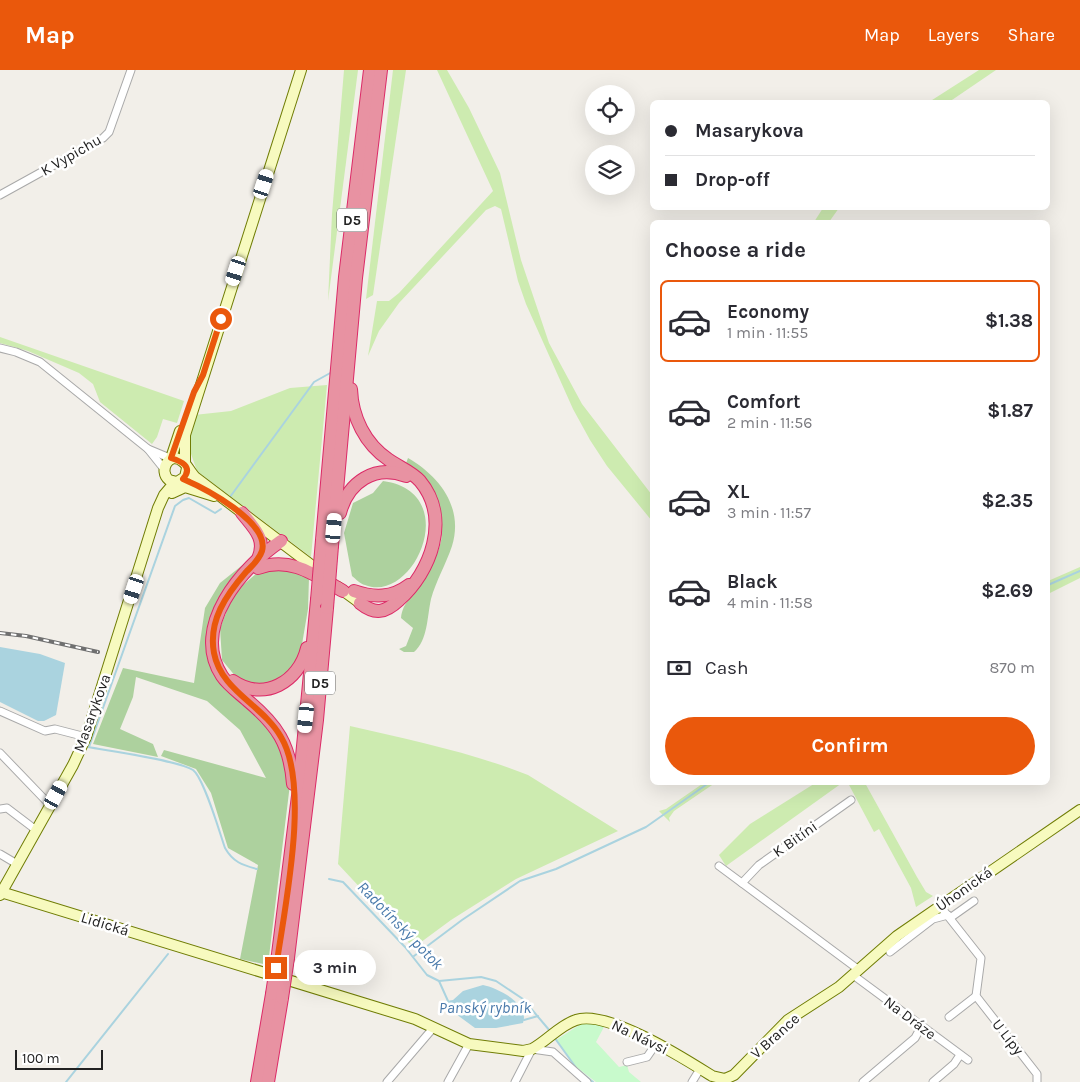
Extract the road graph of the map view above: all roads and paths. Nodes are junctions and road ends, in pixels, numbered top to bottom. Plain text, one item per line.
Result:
1 (131, 70) edge
2 (301, 70) edge
3 (370, 70) edge
4 (382, 70) edge
5 (0, 195) edge
6 (350, 344) junction
7 (0, 348) edge
8 (203, 375) junction
9 (148, 449) junction
10 (169, 457) junction
11 (186, 466) junction
12 (164, 472) junction
13 (179, 481) junction
14 (208, 493) junction
15 (427, 493) junction
16 (224, 500) junction
17 (242, 513) junction
18 (281, 542) junction
19 (327, 543) junction
20 (146, 548) junction
21 (258, 563) junction
22 (425, 566) junction
23 (348, 591) junction
24 (322, 604) junction
25 (360, 604) joint
26 (216, 662) junction
27 (0, 711) edge
28 (86, 737) junction
29 (0, 753) edge
30 (851, 800) dead end
31 (50, 805) junction
32 (0, 809) edge
33 (1080, 810) edge
34 (295, 821) junction
35 (36, 830) junction
36 (0, 854) edge
37 (17, 864) junction
38 (719, 866) dead end
39 (742, 883) junction
40 (1, 893) edge
41 (974, 901) dead end
42 (940, 906) junction
43 (949, 917) junction
44 (890, 952) dead end
45 (283, 956) junction
46 (856, 972) junction
47 (277, 996) junction
48 (976, 996) junction
49 (949, 1017) dead end
50 (434, 1027) junction
51 (921, 1027) junction
52 (469, 1044) junction
53 (656, 1044) junction
54 (532, 1050) junction
55 (960, 1055) junction
56 (968, 1060) dead end
57 (627, 1062) dead end
58 (700, 1069) junction
59 (722, 1080) edge
60 (1038, 1081) edge
61 (257, 1082) edge
62 (268, 1082) edge
63 (388, 1082) edge
64 (448, 1082) edge
65 (515, 1082) edge
66 (587, 1082) edge
67 (692, 1082) edge
68 (863, 1082) edge
69 (933, 1082) edge

1 - 5 street, K Vypichu
2 - 8 main road
3 - 19 highway, D5
4 - 6 highway, D5
6 - 15 highway
6 - 19 highway, D5
7 - 9 street
8 - 10 main road
8 - 11 main road
9 - 10 street
9 - 12 street
10 - 11 main road
10 - 12 main road
11 - 13 main road, Masarykova
11 - 16 main road
12 - 13 main road
12 - 20 main road, Masarykova
13 - 14 main road
13 - 20 main road, Masarykova
14 - 16 main road
14 - 20 main road
15 - 19 highway
15 - 22 highway
16 - 17 main road
17 - 18 main road
17 - 21 highway
18 - 21 highway
18 - 23 main road
19 - 24 highway, D5, bridge
20 - 28 main road, Masarykova
21 - 23 highway
21 - 26 highway
22 - 23 highway
22 - 25 highway
23 - 25 main road
24 - 26 highway
24 - 34 highway, D5
24 - 45 highway, D5
26 - 34 highway
27 - 28 street
28 - 31 main road, Masarykova
29 - 31 street
30 - 39 street, K Bitíni
31 - 35 main road, Masarykova
32 - 35 street
33 - 42 main road, Úhonická
34 - 45 highway, D5
35 - 37 main road, Masarykova
36 - 37 street
37 - 40 main road, Masarykova
38 - 39 street, Na Dráze
39 - 46 street, Na Dráze
40 - 50 main road, Lidická
41 - 43 street
42 - 43 street
42 - 46 main road, Úhonická
43 - 44 street
43 - 48 street
45 - 47 highway, D5, bridge
46 - 51 street, Na Dráze
46 - 59 main road, V Brance
47 - 61 highway, D5
47 - 62 highway, D5
48 - 49 street
48 - 60 street, U Lípy
50 - 52 main road, Lidická
50 - 63 street
51 - 55 street, Na Dráze
51 - 68 street
52 - 54 main road, Lidická
52 - 64 street
53 - 54 main road, Na Návsi
53 - 57 street
53 - 58 main road, Na Návsi
54 - 65 street
54 - 66 street
55 - 56 street, Na Dráze
55 - 69 street
58 - 59 main road, Na Návsi
58 - 67 street

